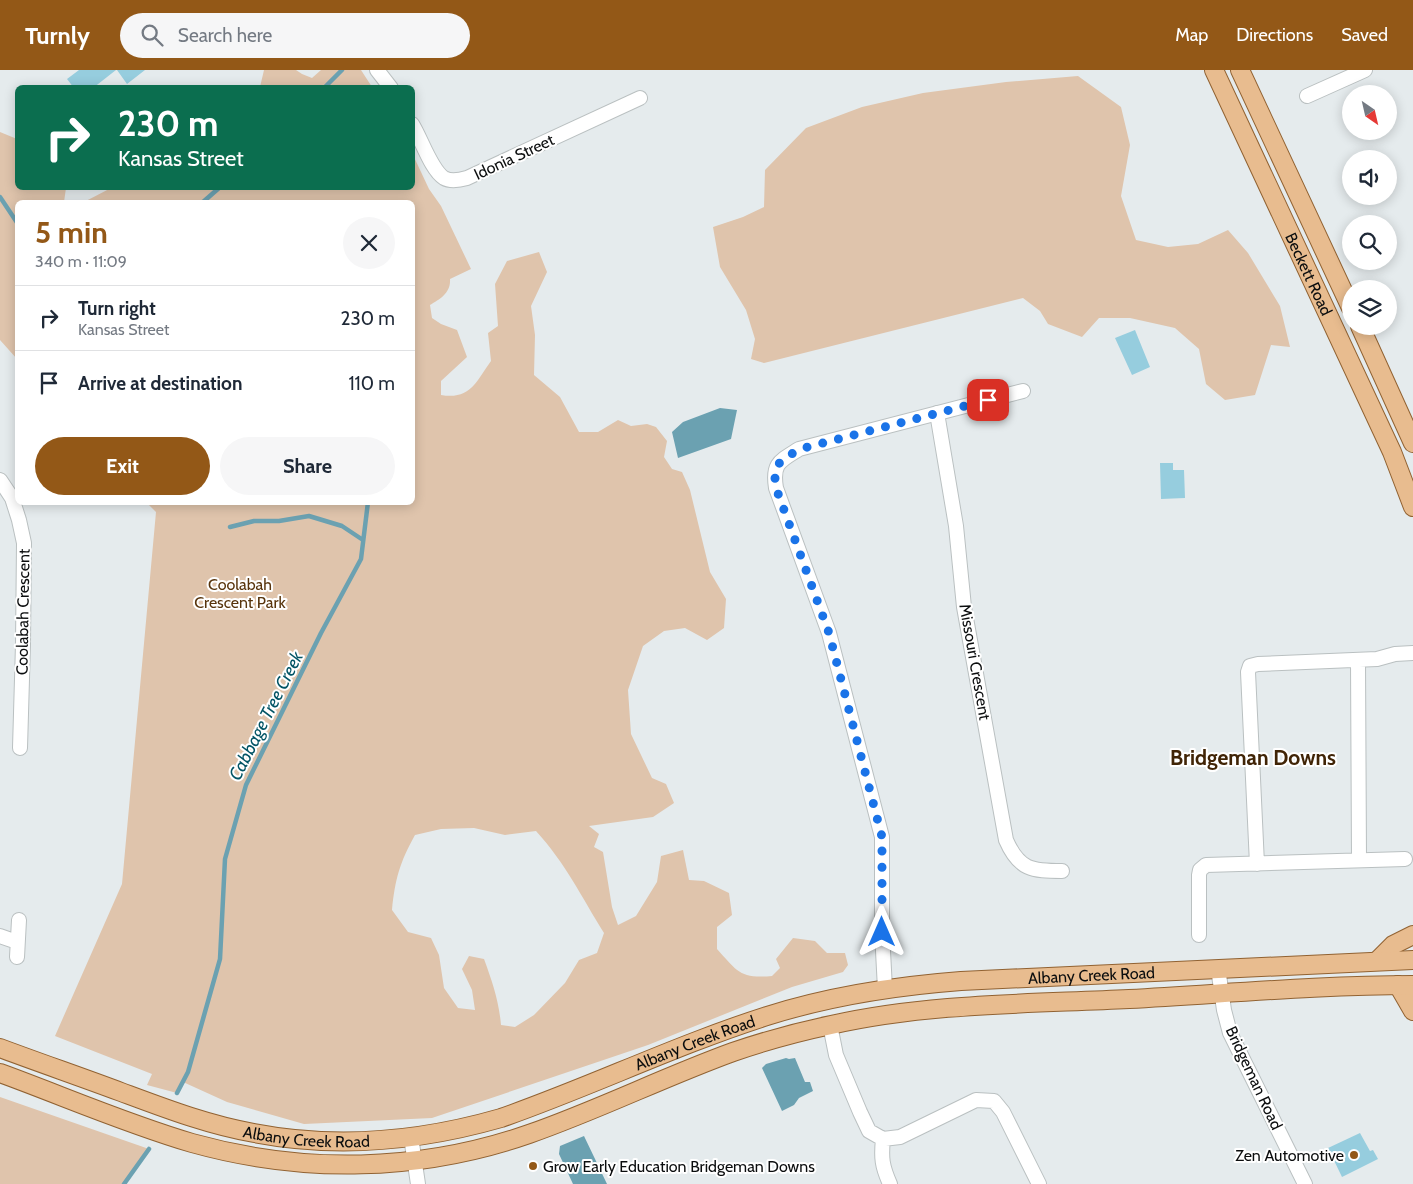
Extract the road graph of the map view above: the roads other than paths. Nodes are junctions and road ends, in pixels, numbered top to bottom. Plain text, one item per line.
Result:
1 (377, 70) edge
2 (1214, 70) edge
3 (1240, 70) edge
4 (1365, 70) edge
5 (389, 85) edge
6 (1307, 96) dead end
7 (640, 98) dead end
8 (415, 130) edge
9 (1342, 289) edge
10 (1364, 335) edge
11 (1023, 391) dead end
12 (937, 413) junction
13 (1413, 443) edge
14 (0, 480) edge
15 (1413, 507) edge
16 (1413, 653) edge
17 (1358, 660) junction
18 (20, 748) dead end
19 (1405, 859) dead end
20 (1359, 860) junction
21 (1257, 864) junction
22 (1062, 870) dead end
23 (19, 920) dead end
24 (1199, 935) dead end
25 (1413, 935) edge
26 (0, 936) edge
27 (17, 942) junction
28 (17, 957) dead end
29 (1413, 960) edge
30 (1377, 961) junction
31 (1218, 968) junction
32 (1406, 985) edge
33 (885, 989) junction
34 (1221, 994) junction
35 (1413, 1011) edge
36 (830, 1025) junction
37 (0, 1048) edge
38 (0, 1073) edge
39 (411, 1137) junction
40 (883, 1139) junction
41 (414, 1161) junction
42 (418, 1184) edge
43 (890, 1184) edge
44 (1038, 1184) edge
45 (1305, 1184) edge

1 - 5 street
2 - 15 main road, Beckett Road
3 - 9 main road, Beckett Road
4 - 6 street
7 - 8 street, Idonia Street
10 - 13 main road
11 - 12 street
12 - 22 street, Missouri Crescent
12 - 33 street
14 - 18 street, Coolabah Crescent
16 - 17 street
17 - 20 street
17 - 21 street
19 - 20 street
20 - 21 street
21 - 24 street
23 - 27 street
25 - 30 main road
26 - 27 street
27 - 28 street
29 - 30 main road, Albany Creek Road
30 - 31 main road, Albany Creek Road
31 - 33 main road, Albany Creek Road
31 - 34 street, Bridgeman Road
32 - 34 main road, Albany Creek Road
32 - 35 main road
33 - 39 main road, Albany Creek Road
34 - 36 main road, Albany Creek Road
34 - 45 street, Bridgeman Road
36 - 40 street
36 - 41 main road, Albany Creek Road
37 - 39 main road, Albany Creek Road
38 - 41 main road, Albany Creek Road
39 - 41 street
40 - 43 street
40 - 44 street
41 - 42 street

